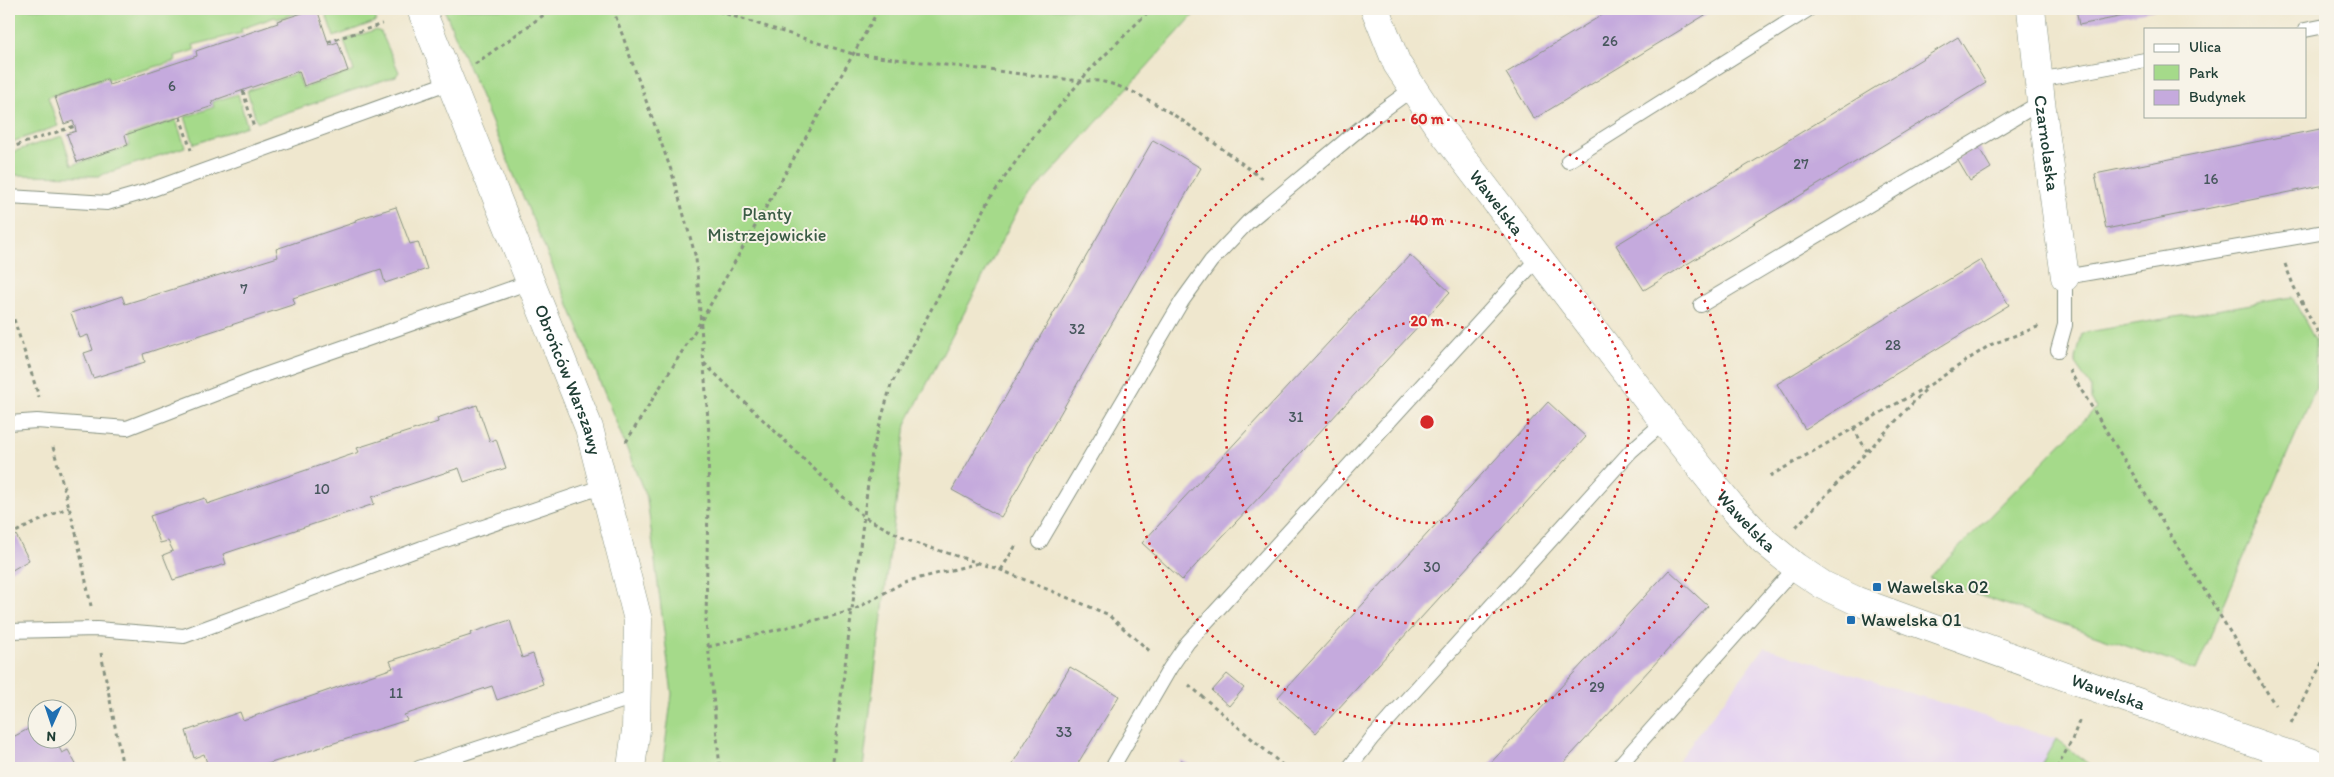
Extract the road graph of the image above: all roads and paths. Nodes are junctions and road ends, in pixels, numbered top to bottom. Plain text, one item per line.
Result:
1 (421, 9) edge
2 (552, 9) edge
3 (613, 9) edge
4 (711, 9) edge
5 (879, 9) edge
6 (1151, 9) edge
7 (1375, 9) edge
8 (1809, 9) edge
9 (2031, 9) edge
10 (382, 24) dead end
11 (2325, 26) edge
12 (2306, 30) edge
13 (328, 42) dead end
14 (853, 54) junction
15 (2144, 60) edge
16 (1081, 81) junction
17 (450, 82) junction
18 (1412, 89) junction
19 (243, 91) dead end
20 (2040, 91) junction
21 (180, 117) dead end
22 (75, 126) dead end
23 (254, 130) dead end
24 (9, 148) edge
25 (192, 150) dead end
26 (1568, 161) dead end
27 (1270, 184) dead end
28 (9, 197) edge
29 (2325, 232) edge
30 (2276, 241) junction
31 (1539, 258) junction
32 (2065, 277) junction
33 (530, 282) junction
34 (9, 304) edge
35 (1701, 305) dead end
36 (701, 321) junction
37 (2048, 322) dead end
38 (2325, 346) edge
39 (2058, 350) dead end
40 (704, 362) junction
41 (2073, 376) dead end
42 (1931, 384) junction
43 (46, 422) junction
44 (1664, 422) junction
45 (9, 423) edge
46 (1853, 428) junction
47 (1867, 451) junction
48 (1770, 476) dead end
49 (604, 486) junction
50 (69, 507) junction
51 (864, 518) junction
52 (1794, 529) dead end
53 (9, 535) edge
54 (1040, 542) dead end
55 (980, 563) junction
56 (1796, 568) junction
57 (852, 611) junction
58 (97, 629) junction
59 (9, 631) edge
60 (708, 648) junction
61 (2325, 657) edge
62 (1170, 668) junction
63 (636, 696) junction
64 (2275, 705) dead end
65 (2080, 719) dead end
66 (2278, 750) junction
67 (2325, 767) edge
68 (123, 768) edge
69 (419, 768) edge
70 (631, 768) edge
71 (720, 768) edge
72 (832, 768) edge
73 (1112, 768) edge
74 (1286, 768) edge
75 (1349, 768) edge
76 (1617, 768) edge
77 (2057, 768) edge

1 - 17 street, Obrońców Warszawy
2 - 17 path
3 - 36 path
4 - 14 path
5 - 14 path
6 - 16 path
7 - 18 street, Wawelska
8 - 26 lane
9 - 20 street, Czarnolaska
10 - 13 path
11 - 12 lane
14 - 16 path
14 - 36 path
15 - 20 lane
16 - 27 path
16 - 51 path
17 - 28 lane
17 - 33 street, Obrońców Warszawy
18 - 31 street, Wawelska
18 - 54 lane
19 - 23 path
20 - 32 street, Czarnolaska
20 - 35 lane
21 - 25 path
22 - 24 path
29 - 30 lane
30 - 32 lane
30 - 38 path
31 - 44 street, Wawelska
31 - 62 lane
32 - 39 lane
33 - 43 lane
33 - 49 street, Obrońców Warszawy
34 - 43 path
36 - 40 path
36 - 49 path
37 - 42 path
40 - 51 path
40 - 60 path
41 - 64 path
42 - 46 path
42 - 47 path
43 - 45 lane
43 - 50 path
44 - 56 street, Wawelska
44 - 75 lane
46 - 47 path
46 - 48 path
47 - 52 path
49 - 58 lane
49 - 63 street, Obrońców Warszawy
50 - 53 path
50 - 58 path
51 - 55 path
51 - 57 path
55 - 57 path
55 - 62 path
56 - 66 street, Wawelska
56 - 76 lane
57 - 60 path
57 - 72 path
58 - 59 lane
58 - 68 path
60 - 71 path
61 - 66 path
62 - 73 lane
62 - 74 path
63 - 69 lane
63 - 70 street, Obrońców Warszawy
65 - 77 path
66 - 67 street, Wawelska

